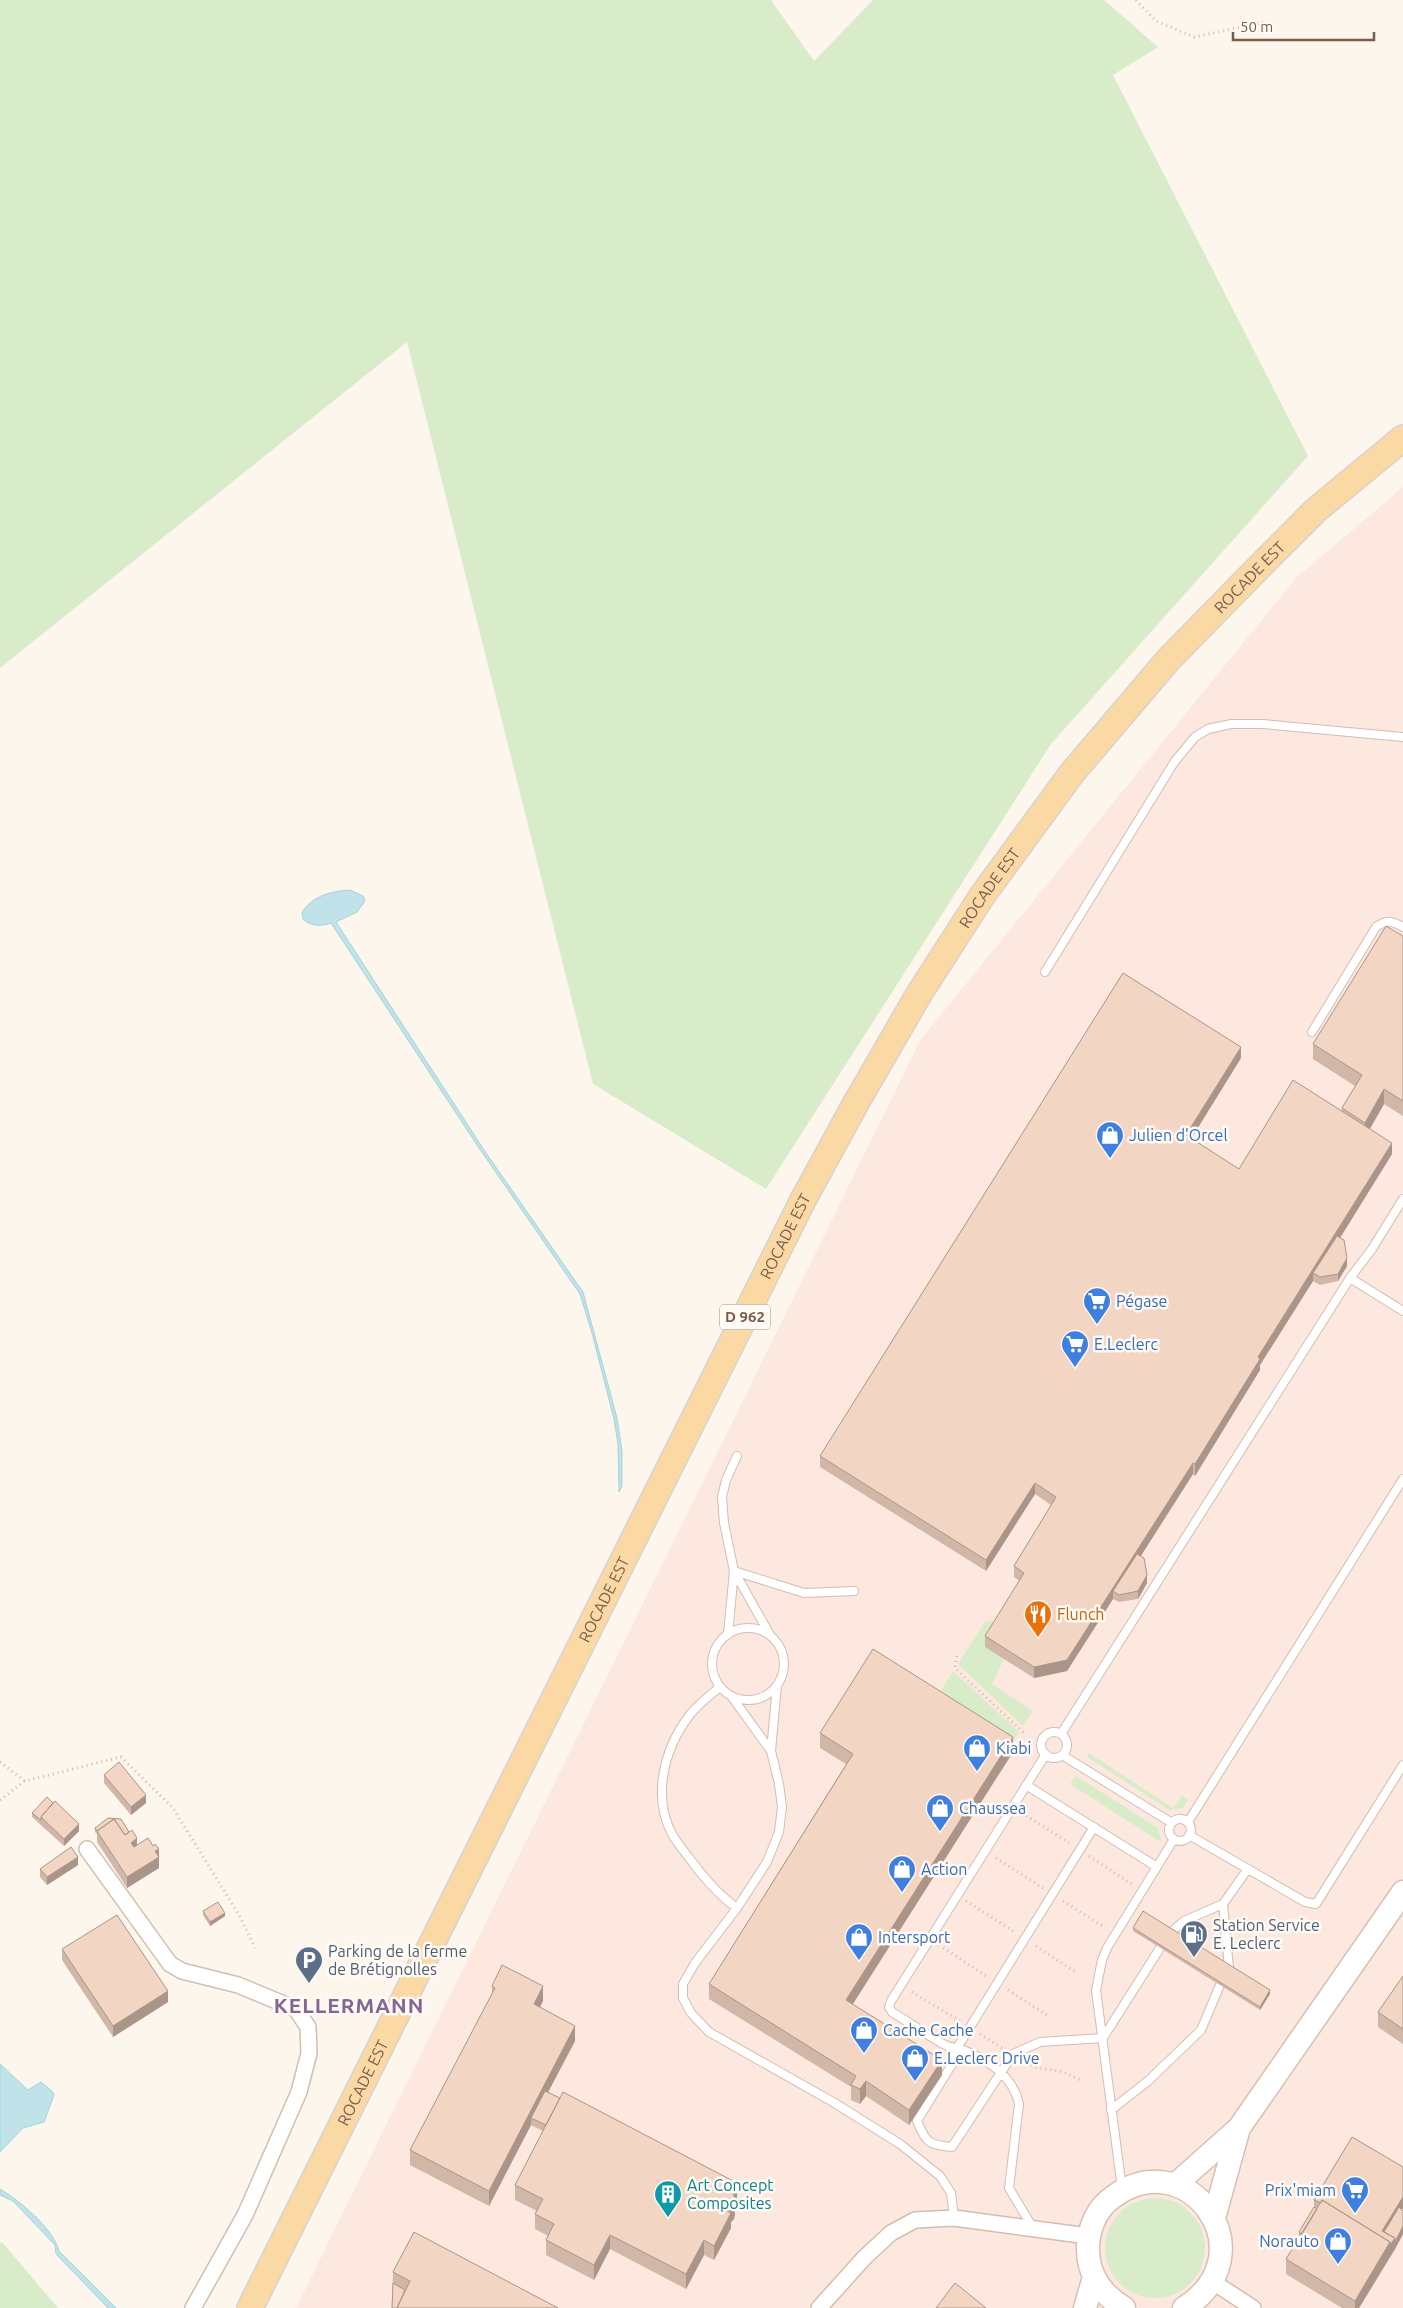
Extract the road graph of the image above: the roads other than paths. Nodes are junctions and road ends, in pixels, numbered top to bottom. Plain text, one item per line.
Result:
1 (1403, 438) edge
2 (1403, 737) edge
3 (1403, 927) edge
4 (1045, 972) dead end
5 (1312, 1032) dead end
6 (1403, 1199) edge
7 (1350, 1278) junction
8 (1403, 1311) edge
9 (738, 1456) dead end
10 (1403, 1479) edge
11 (734, 1571) junction
12 (854, 1591) dead end
13 (728, 1634) junction
14 (772, 1638) junction
15 (777, 1685) junction
16 (720, 1687) junction
17 (732, 1697) junction
18 (1061, 1734) junction
19 (771, 1751) junction
20 (1046, 1754) junction
21 (1062, 1755) junction
22 (1403, 1765) edge
23 (1026, 1785) junction
24 (1188, 1822) junction
25 (1172, 1823) junction
26 (1094, 1827) junction
27 (1189, 1835) junction
28 (1174, 1839) junction
29 (87, 1849) dead end
30 (1157, 1867) junction
31 (1247, 1870) junction
32 (1403, 1892) edge
33 (1223, 1904) junction
34 (737, 1908) junction
35 (1171, 1932) edge
36 (1160, 1948) edge
37 (1229, 1968) edge
38 (1220, 1985) edge
39 (1103, 2038) junction
40 (957, 2048) junction
41 (1001, 2071) junction
42 (1111, 2110) junction
43 (1239, 2128) junction
44 (1175, 2185) junction
45 (1122, 2190) junction
46 (954, 2218) junction
47 (1214, 2218) junction
48 (1033, 2228) junction
49 (1088, 2236) junction
50 (1094, 2277) junction
51 (1212, 2282) junction
52 (193, 2308) edge
53 (250, 2308) edge
54 (820, 2308) edge
55 (1085, 2308) edge
56 (1124, 2308) edge
57 (1184, 2308) edge
58 (1253, 2308) edge

1 - 53 main road, ROCADE EST / D 962
2 - 4 lane
3 - 5 lane
6 - 7 lane
7 - 8 lane
7 - 18 lane
9 - 11 lane
10 - 24 lane
11 - 12 lane
11 - 13 lane
11 - 14 lane
13 - 14 lane
13 - 16 lane
14 - 15 lane
15 - 17 lane
15 - 19 lane
16 - 17 lane
16 - 34 lane
17 - 19 lane
18 - 20 lane
18 - 21 lane
19 - 34 lane
20 - 21 lane
20 - 23 lane
21 - 25 lane
22 - 31 lane
23 - 26 lane
23 - 40 lane
24 - 25 lane
24 - 27 lane
25 - 28 lane
26 - 30 lane
26 - 40 lane
27 - 28 lane
27 - 31 lane
28 - 30 lane
29 - 52 street
30 - 39 lane
31 - 33 lane
32 - 43 street
33 - 35 lane
33 - 37 lane
34 - 46 lane
36 - 39 lane
38 - 42 lane
39 - 41 lane
39 - 42 lane
40 - 41 lane
40 - 41 lane
41 - 48 lane
42 - 45 lane
43 - 44 street
43 - 47 street
44 - 45 street
44 - 47 street
45 - 49 street
46 - 48 street
46 - 54 street
47 - 51 street
48 - 49 street
49 - 50 street
50 - 55 street
50 - 56 street
51 - 57 street
51 - 58 street

